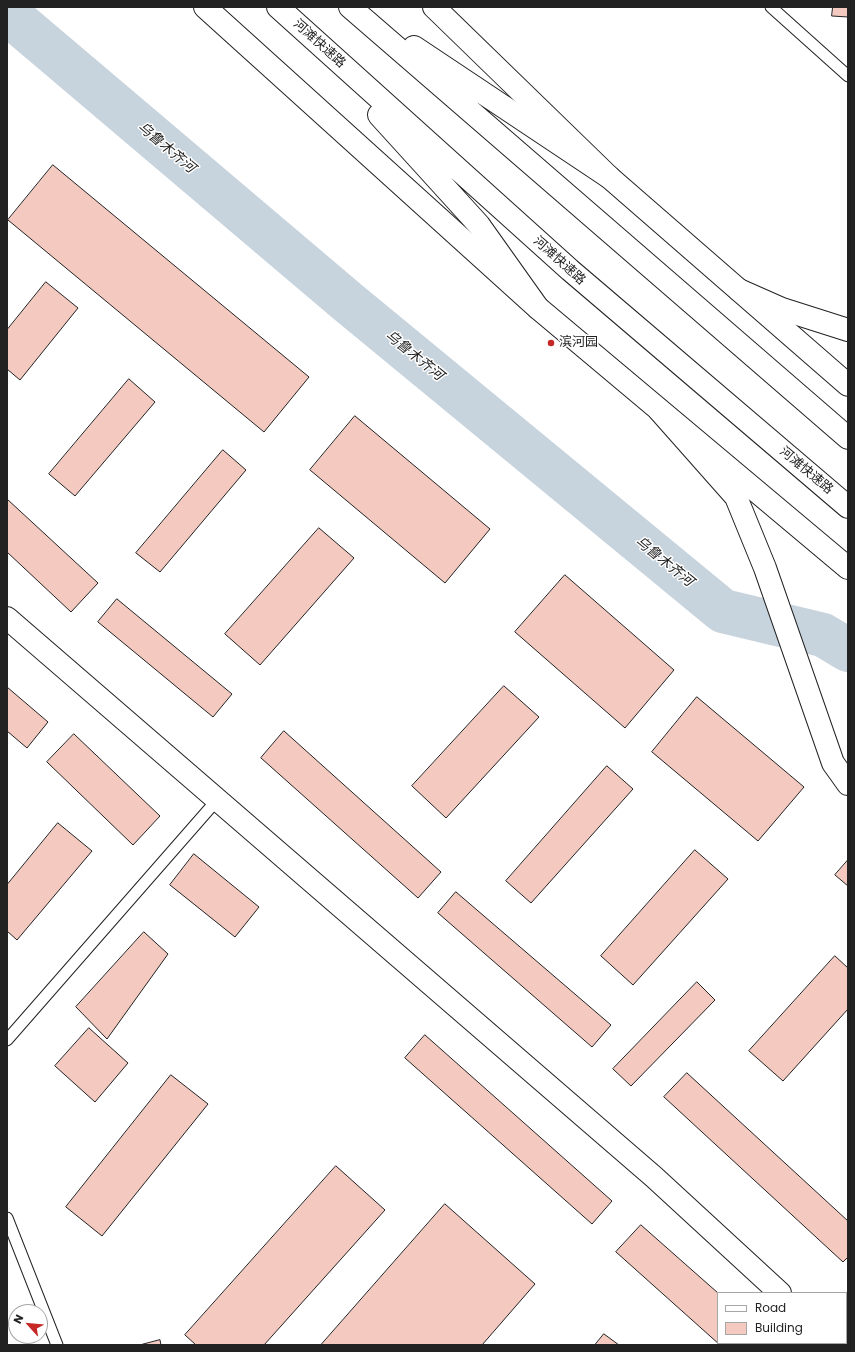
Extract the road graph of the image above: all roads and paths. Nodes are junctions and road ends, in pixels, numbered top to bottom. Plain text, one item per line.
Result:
1 (205, 7) edge
2 (278, 7) edge
3 (350, 7) edge
4 (355, 7) edge
5 (434, 7) edge
6 (771, 7) edge
7 (299, 26) junction
8 (848, 76) edge
9 (609, 178) junction
10 (739, 290) junction
11 (538, 308) junction
12 (848, 330) edge
13 (848, 385) edge
14 (659, 410) junction
15 (848, 438) edge
16 (848, 506) edge
17 (848, 568) edge
18 (7, 618) edge
19 (848, 784) edge
20 (217, 800) junction
21 (7, 1040) edge
22 (7, 1218) edge
23 (779, 1292) edge
24 (56, 1345) edge

1 - 11 main road
2 - 7 main road, 河滩快速路
3 - 15 main road
4 - 9 main road
5 - 9 main road
6 - 8 lane
7 - 11 main road
7 - 16 main road, 河滩快速路
9 - 10 main road
10 - 12 main road
10 - 13 main road
11 - 14 main road
14 - 17 main road
14 - 19 main road
18 - 20 main road
20 - 21 lane
20 - 23 main road
22 - 24 lane

